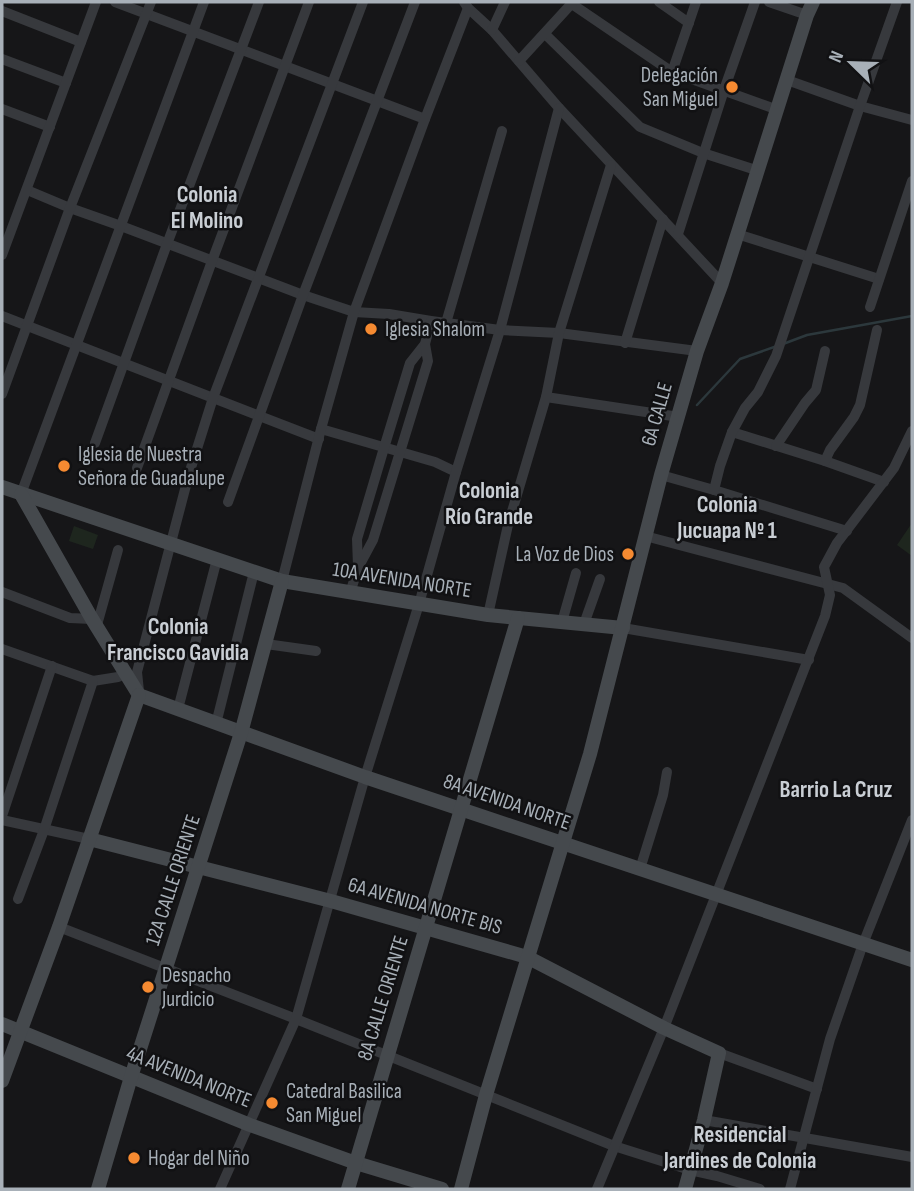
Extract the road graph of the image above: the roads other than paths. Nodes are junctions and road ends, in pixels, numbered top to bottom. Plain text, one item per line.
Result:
1 (96, 2) edge
2 (115, 2) edge
3 (151, 2) edge
4 (204, 2) edge
5 (259, 2) edge
6 (309, 2) edge
7 (363, 2) edge
8 (415, 2) edge
9 (505, 2) edge
10 (659, 2) edge
11 (696, 2) edge
12 (755, 2) edge
13 (769, 2) edge
14 (897, 2) edge
15 (573, 3) edge
16 (466, 5) edge
17 (810, 8) edge
18 (2, 11) edge
19 (146, 14) junction
20 (689, 23) junction
21 (492, 30) junction
22 (193, 31) junction
23 (545, 34) junction
24 (82, 42) junction
25 (240, 50) junction
26 (2, 59) edge
27 (519, 61) junction
28 (285, 66) junction
29 (671, 72) junction
30 (788, 80) junction
31 (66, 83) junction
32 (332, 84) junction
33 (724, 90) junction
34 (377, 101) junction
35 (860, 106) junction
36 (559, 108) junction
37 (2, 109) edge
38 (778, 110) junction
39 (425, 119) junction
40 (912, 120) edge
41 (50, 127) junction
42 (502, 131) dead end
43 (703, 153) junction
44 (611, 165) junction
45 (759, 171) junction
46 (912, 181) edge
47 (27, 190) junction
48 (70, 208) junction
49 (663, 219) junction
50 (121, 226) junction
51 (678, 234) junction
52 (737, 234) junction
53 (167, 244) junction
54 (2, 255) edge
55 (810, 256) junction
56 (212, 261) junction
57 (258, 278) junction
58 (879, 279) junction
59 (722, 283) junction
60 (303, 295) junction
61 (870, 307) dead end
62 (354, 312) junction
63 (2, 316) edge
64 (431, 321) junction
65 (446, 323) junction
66 (27, 326) junction
67 (500, 330) junction
68 (877, 330) dead end
69 (559, 333) junction
70 (625, 343) junction
71 (425, 344) junction
72 (76, 345) junction
73 (697, 351) junction
74 (825, 351) dead end
75 (124, 363) junction
76 (169, 381) junction
77 (2, 394) edge
78 (546, 397) junction
79 (213, 398) junction
80 (259, 416) junction
81 (678, 417) junction
82 (732, 432) junction
83 (912, 432) edge
84 (320, 434) junction
85 (95, 443) dead end
86 (776, 446) junction
87 (384, 448) junction
88 (400, 452) junction
89 (825, 461) junction
90 (137, 468) dead end
91 (456, 472) junction
92 (661, 475) junction
93 (884, 482) junction
94 (2, 487) edge
95 (713, 490) junction
96 (21, 494) junction
97 (228, 502) dead end
98 (848, 531) junction
99 (645, 536) junction
100 (170, 544) junction
101 (118, 550) dead end
102 (217, 559) junction
103 (358, 568) junction
104 (254, 572) junction
105 (576, 573) dead end
106 (600, 579) dead end
107 (282, 581) junction
108 (827, 584) junction
109 (2, 592) edge
110 (350, 593) junction
111 (419, 604) junction
112 (488, 615) junction
113 (518, 618) junction
114 (94, 622) junction
115 (562, 622) junction
116 (584, 624) junction
117 (623, 628) junction
118 (912, 638) edge
119 (266, 644) junction
120 (2, 649) edge
121 (316, 651) dead end
122 (809, 660) junction
123 (52, 666) junction
124 (126, 673) junction
125 (93, 681) junction
126 (139, 695) junction
127 (178, 709) junction
128 (216, 724) junction
129 (241, 733) junction
130 (667, 772) dead end
131 (365, 777) junction
132 (462, 809) junction
133 (2, 818) edge
134 (912, 820) edge
135 (44, 830) junction
136 (89, 839) junction
137 (562, 843) junction
138 (199, 867) junction
139 (640, 869) junction
140 (716, 894) junction
141 (18, 898) dead end
142 (331, 901) junction
143 (59, 927) junction
144 (426, 929) junction
145 (863, 943) junction
146 (527, 957) junction
147 (912, 960) edge
148 (166, 969) junction
149 (296, 1019) junction
150 (2, 1024) edge
151 (664, 1028) junction
152 (19, 1031) junction
153 (719, 1053) junction
154 (387, 1056) junction
155 (131, 1077) junction
156 (2, 1082) edge
157 (817, 1089) junction
158 (485, 1095) junction
159 (705, 1120) junction
160 (250, 1125) junction
161 (804, 1138) junction
162 (614, 1146) junction
163 (911, 1153) edge
164 (356, 1163) junction
165 (690, 1170) junction
166 (97, 1189) edge
167 (220, 1189) edge
168 (348, 1189) edge
169 (442, 1189) edge
170 (461, 1189) edge
171 (597, 1189) edge
172 (685, 1189) edge
173 (760, 1189) edge
174 (790, 1189) edge

1 - 24 street
2 - 19 street
3 - 19 street
4 - 22 street
5 - 25 street
6 - 28 street
7 - 32 street
8 - 34 street
9 - 21 street
10 - 20 street
11 - 20 street
12 - 33 street
13 - 17 street
14 - 35 street
15 - 23 street
15 - 29 street
16 - 21 street
16 - 39 street
17 - 30 street, 6A CALLE
18 - 24 street
19 - 22 street
19 - 48 street
20 - 29 street
21 - 27 street
22 - 25 street
22 - 50 street
23 - 27 street
23 - 43 street
24 - 31 street
25 - 28 street
25 - 53 street
26 - 31 street
27 - 36 street
28 - 32 street
28 - 56 street
29 - 33 street
30 - 35 street
30 - 38 street, 6A CALLE
31 - 41 street
32 - 34 street
32 - 57 street
33 - 38 street
33 - 43 street
34 - 39 street
34 - 60 street
35 - 40 street
35 - 55 street
36 - 44 street
36 - 67 street
37 - 41 street
38 - 45 street, 6A CALLE
39 - 62 street
41 - 47 street
42 - 65 street
43 - 45 street
43 - 51 street
44 - 49 street
44 - 69 street
45 - 52 street, 6A CALLE
46 - 58 street
47 - 48 street
47 - 54 street
48 - 50 street
48 - 66 street
49 - 51 street
49 - 70 street
50 - 53 street
50 - 72 street
51 - 59 street
52 - 55 street
52 - 59 street, 6A CALLE
53 - 56 street
53 - 75 street
55 - 58 street
55 - 82 street
56 - 57 street
56 - 76 street
57 - 60 street
57 - 79 street
58 - 61 street
59 - 73 street, 6A CALLE
60 - 62 street
60 - 80 street
62 - 64 street
62 - 84 street
63 - 66 street
64 - 65 street
64 - 71 street
65 - 67 street
66 - 72 street
66 - 77 street
67 - 69 street
67 - 91 street
68 - 89 street
69 - 70 street
69 - 78 street
70 - 73 street
71 - 87 street
71 - 88 street
72 - 75 street
72 - 96 street
73 - 81 street, 6A CALLE
74 - 86 street
75 - 76 street
75 - 85 street
76 - 79 street
76 - 90 street
78 - 81 street
78 - 112 street
79 - 80 street
79 - 100 street
80 - 84 street
80 - 97 street
81 - 92 street, 6A CALLE
82 - 86 street
82 - 95 street
83 - 93 street
84 - 87 street
84 - 107 street
86 - 89 street
87 - 88 street
87 - 103 street
88 - 91 street
88 - 103 street
89 - 93 street
91 - 111 street
92 - 95 street
92 - 99 street, 6A CALLE
93 - 98 street
94 - 96 street, 10A AVENIDA NORTE
95 - 98 street
96 - 100 street, 10A AVENIDA NORTE
96 - 114 street
98 - 108 street
99 - 108 street
99 - 117 street, 6A CALLE
100 - 102 street, 10A AVENIDA NORTE
100 - 126 street
101 - 114 street
102 - 104 street, 10A AVENIDA NORTE
102 - 127 street
103 - 110 street
104 - 107 street, 10A AVENIDA NORTE
104 - 128 street
105 - 115 street
106 - 116 street
107 - 110 street, 10A AVENIDA NORTE
107 - 119 street, 12A CALLE ORIENTE
108 - 118 street
108 - 122 street
109 - 114 street
110 - 111 street, 10A AVENIDA NORTE
111 - 112 street, 10A AVENIDA NORTE
111 - 131 street
112 - 113 street, 10A AVENIDA NORTE
113 - 115 street, 10A AVENIDA NORTE
113 - 132 street, 8A CALLE ORIENTE
114 - 124 street
115 - 116 street, 10A AVENIDA NORTE
116 - 117 street, 10A AVENIDA NORTE
117 - 122 street, 10A AVENIDA NORTE
117 - 137 street, 6A CALLE
119 - 121 street
119 - 129 street, 12A CALLE ORIENTE
120 - 123 street
122 - 140 street
123 - 125 street
123 - 133 street
124 - 125 street
124 - 126 street
125 - 135 street
126 - 127 street, 8A AVENIDA NORTE
126 - 136 street
127 - 128 street, 8A AVENIDA NORTE
128 - 129 street, 8A AVENIDA NORTE
129 - 131 street, 8A AVENIDA NORTE
129 - 138 street, 12A CALLE ORIENTE
130 - 139 street
131 - 132 street, 8A AVENIDA NORTE
131 - 142 street
132 - 137 street, 8A AVENIDA NORTE
132 - 144 street, 8A CALLE ORIENTE
133 - 135 street, 6A AVENIDA NORTE BIS
134 - 145 street
135 - 136 street, 6A AVENIDA NORTE BIS
135 - 141 street
136 - 138 street, 6A AVENIDA NORTE BIS
136 - 143 street
137 - 139 street, 8A AVENIDA NORTE
137 - 146 street, 6A CALLE
138 - 142 street, 6A AVENIDA NORTE BIS
138 - 148 street, 12A CALLE ORIENTE
139 - 140 street, 8A AVENIDA NORTE
140 - 145 street, 8A AVENIDA NORTE
140 - 151 street
142 - 144 street, 6A AVENIDA NORTE BIS
142 - 149 street
143 - 148 street
143 - 152 street
144 - 146 street, 6A AVENIDA NORTE BIS
144 - 154 street, 8A CALLE ORIENTE
145 - 147 street, 8A AVENIDA NORTE
145 - 157 street
146 - 151 street, 6A AVENIDA NORTE BIS
146 - 158 street, 6A CALLE
148 - 149 street
148 - 155 street, 12A CALLE ORIENTE
149 - 154 street
149 - 160 street
150 - 152 street, 4A AVENIDA NORTE
151 - 153 street, 6A AVENIDA NORTE BIS
151 - 162 street
152 - 155 street, 4A AVENIDA NORTE
152 - 156 street
153 - 157 street, 6A AVENIDA NORTE BIS
153 - 159 street
154 - 158 street
154 - 164 street, 8A CALLE ORIENTE
155 - 160 street, 4A AVENIDA NORTE
155 - 166 street, 12A CALLE ORIENTE
157 - 161 street
158 - 162 street
158 - 170 street, 6A CALLE
159 - 161 street
159 - 165 street
160 - 164 street, 4A AVENIDA NORTE
160 - 167 street
161 - 163 street
161 - 174 street
162 - 165 street
162 - 171 street
164 - 168 street, 8A CALLE ORIENTE
164 - 169 street, 4A AVENIDA NORTE
165 - 172 street
165 - 173 street

